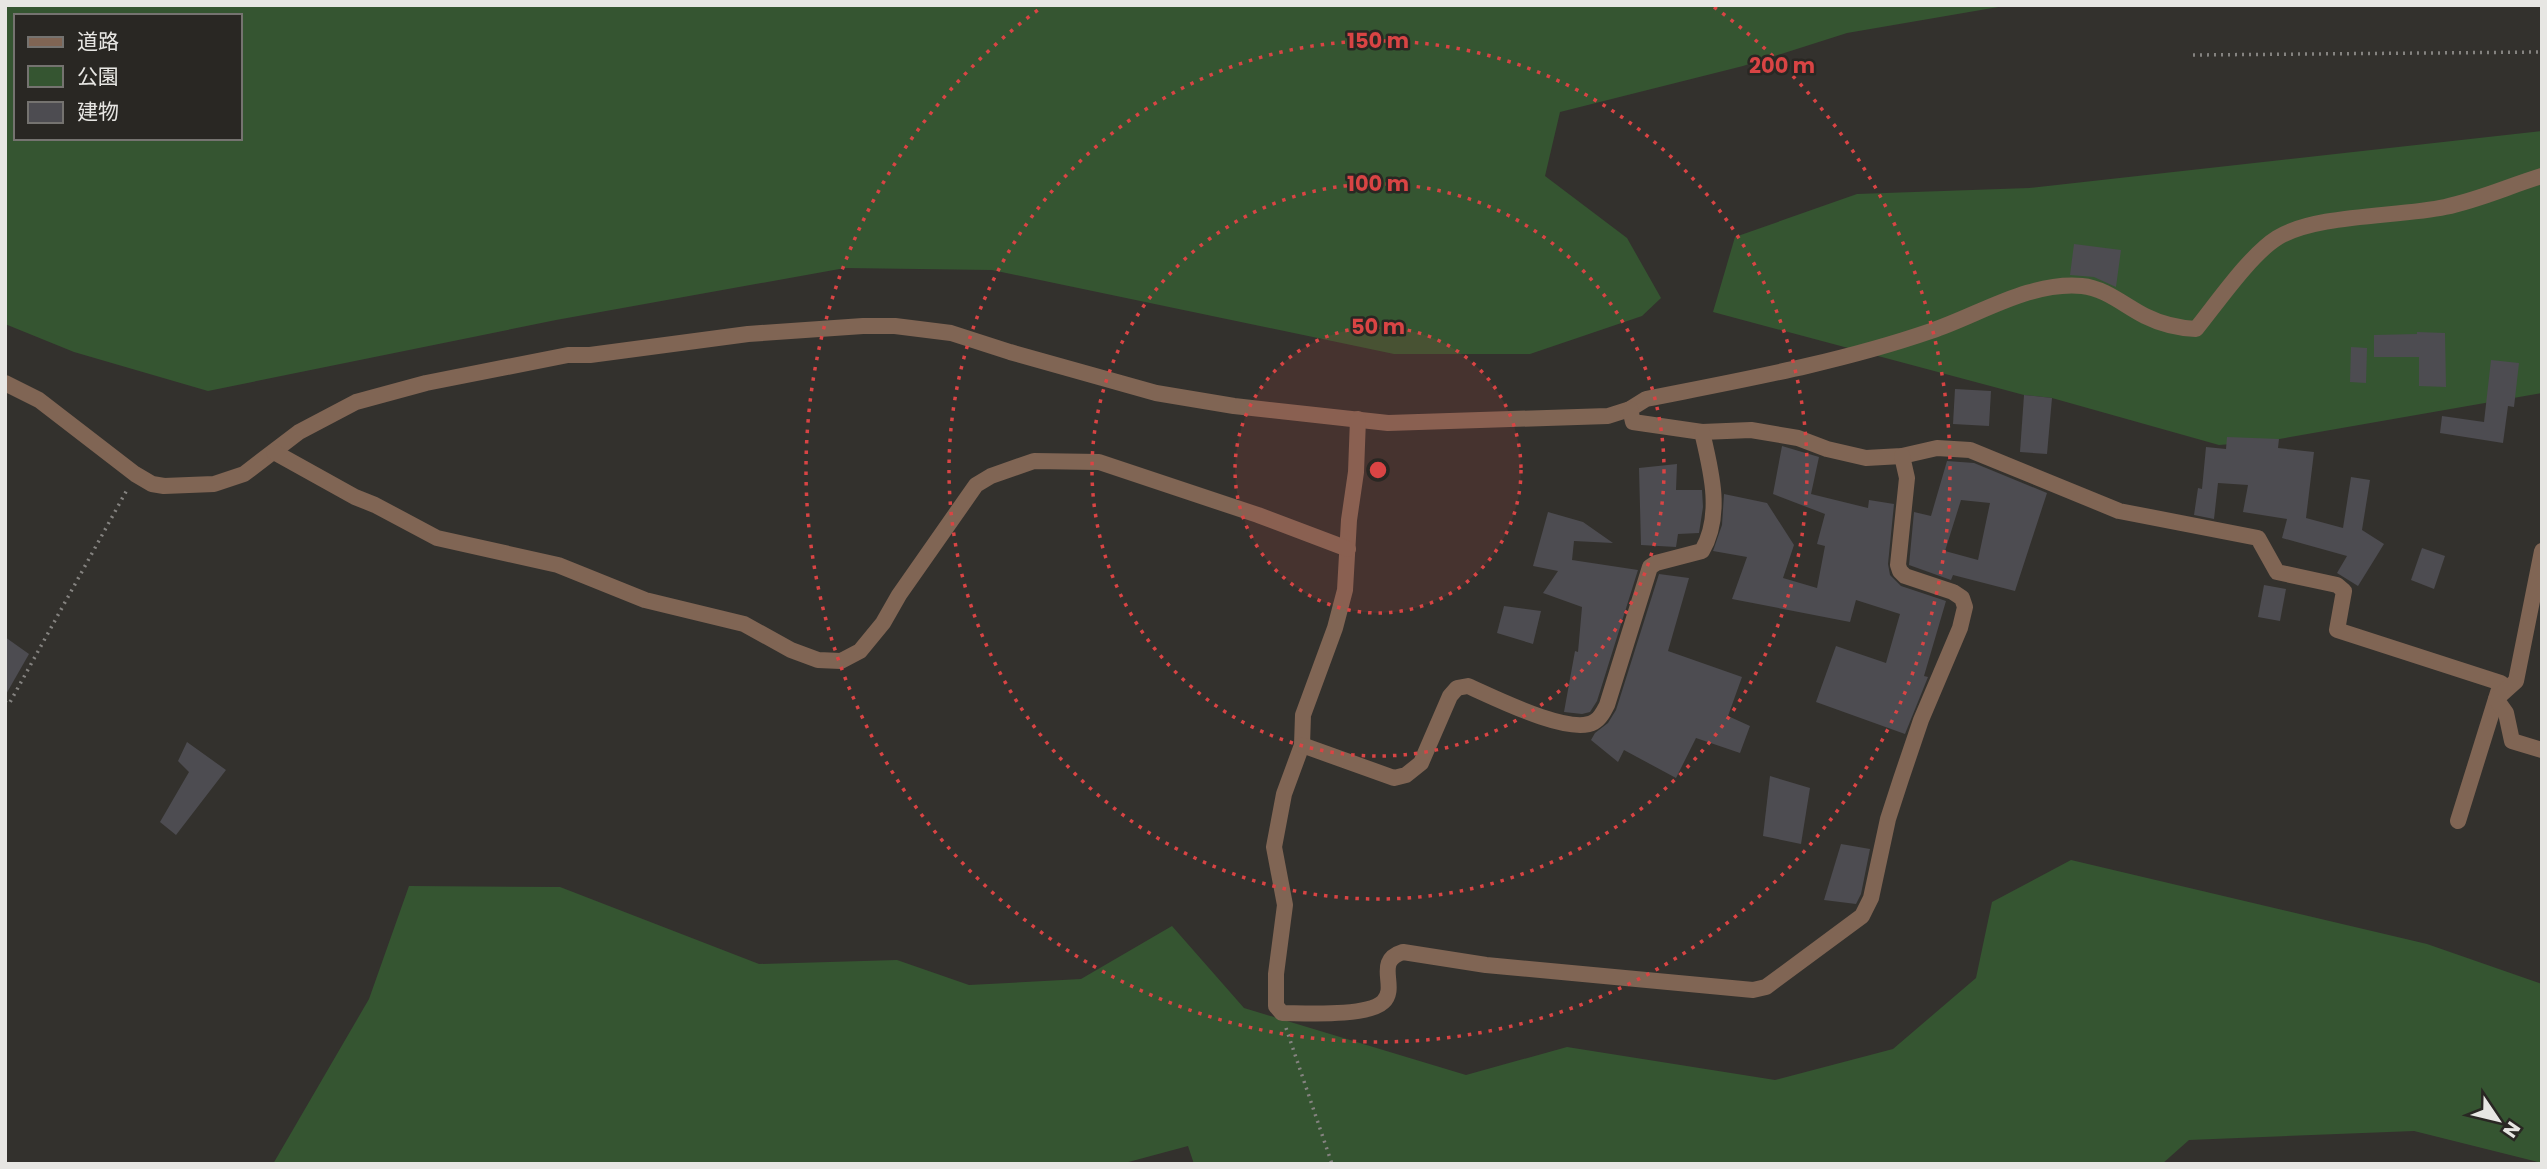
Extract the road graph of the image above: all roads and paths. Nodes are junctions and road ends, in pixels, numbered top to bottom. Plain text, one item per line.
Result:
1 (2542, 52) edge
2 (2193, 55) dead end
3 (2542, 176) edge
4 (5, 383) edge
5 (1630, 410) junction
6 (1358, 419) junction
7 (1702, 432) junction
8 (274, 452) junction
9 (1902, 456) junction
10 (135, 474) junction
11 (1348, 549) junction
12 (2542, 551) edge
13 (2496, 699) junction
14 (5, 702) edge
15 (1302, 745) junction
16 (2542, 750) edge
17 (2458, 821) dead end
18 (1282, 1013) junction
19 (1332, 1164) edge

1 - 2 path
3 - 5 street
4 - 10 street
5 - 6 street
5 - 7 street
6 - 8 street
6 - 11 street
7 - 9 street
7 - 15 street
8 - 10 street
8 - 11 street
9 - 13 street
9 - 18 street
10 - 14 path
11 - 15 street
12 - 13 street
13 - 16 street
13 - 17 street
15 - 18 street
18 - 19 path

